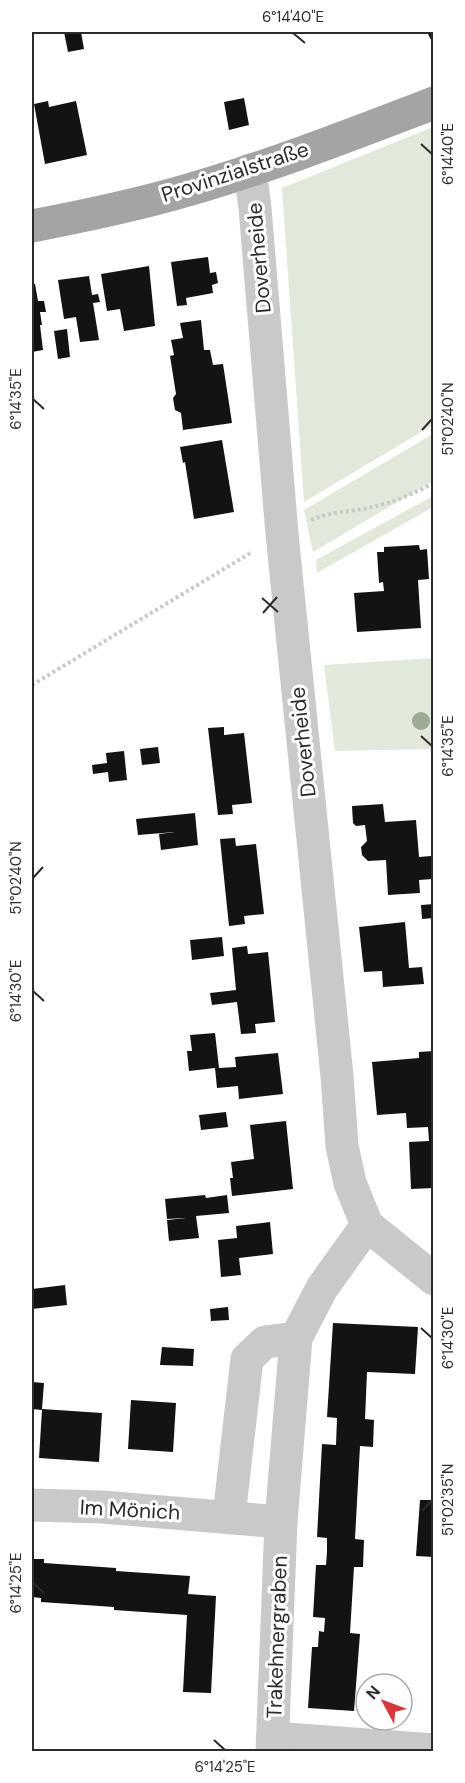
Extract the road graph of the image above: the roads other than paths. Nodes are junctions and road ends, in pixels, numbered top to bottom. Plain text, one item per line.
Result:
1 (434, 103) edge
2 (250, 170) junction
3 (32, 226) edge
4 (367, 1225) junction
5 (434, 1279) edge
6 (296, 1338) junction
7 (32, 1505) edge
8 (229, 1516) junction
9 (281, 1522) junction
10 (272, 1745) edge
11 (434, 1750) edge

1 - 2 main road, Provinzialstraße
2 - 3 main road, Provinzialstraße
2 - 4 street, Doverheide
4 - 5 street, Doverheide
4 - 6 street, Trakehnergraben
6 - 8 street
6 - 9 street, Trakehnergraben
7 - 8 street, Im Mönich
8 - 9 street
9 - 10 street, Trakehnergraben
10 - 11 street

